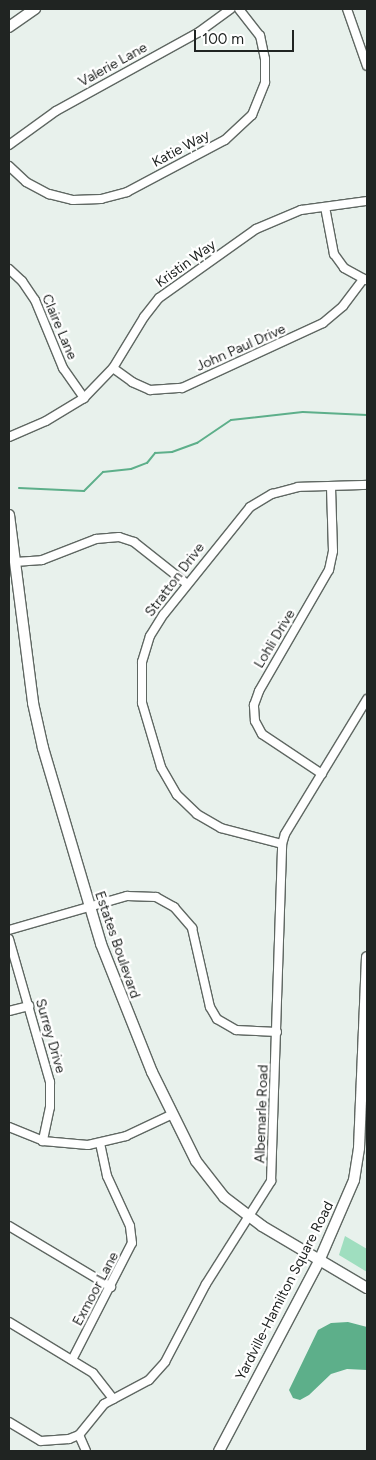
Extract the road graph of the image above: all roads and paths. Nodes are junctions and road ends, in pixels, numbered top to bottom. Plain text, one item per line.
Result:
1 (34, 9) edge
2 (231, 9) edge
3 (239, 9) edge
4 (347, 9) edge
5 (9, 27) edge
6 (367, 66) edge
7 (9, 146) edge
8 (9, 166) edge
9 (367, 201) edge
10 (325, 207) junction
11 (9, 269) edge
12 (365, 280) edge
13 (114, 368) junction
14 (84, 398) junction
15 (9, 438) edge
16 (367, 485) edge
17 (331, 486) junction
18 (9, 515) edge
19 (10, 530) edge
20 (15, 562) junction
21 (187, 584) junction
22 (367, 699) edge
23 (322, 774) junction
24 (282, 844) junction
25 (89, 907) junction
26 (9, 930) edge
27 (9, 939) edge
28 (367, 957) edge
29 (29, 1006) junction
30 (9, 1011) edge
31 (277, 1032) junction
32 (173, 1114) junction
33 (9, 1127) edge
34 (43, 1141) junction
35 (100, 1144) junction
36 (249, 1217) junction
37 (9, 1226) edge
38 (319, 1261) junction
39 (111, 1287) junction
40 (367, 1288) edge
41 (9, 1322) edge
42 (72, 1360) junction
43 (113, 1398) junction
44 (9, 1422) edge
45 (79, 1435) junction
46 (86, 1451) edge
47 (218, 1451) edge

1 - 5 street
2 - 7 street, Valerie Lane
3 - 8 street, Katie Way
4 - 6 street
9 - 10 street, Kristin Way
10 - 12 street
10 - 13 street, Kristin Way
11 - 14 street, Claire Lane
12 - 13 street, John Paul Drive
13 - 14 street, Kristin Way
14 - 15 street, Kristin Way
16 - 17 street, Stratton Drive
17 - 21 street, Stratton Drive
17 - 23 street, Lohli Drive
18 - 19 street, Estates Boulevard
19 - 20 street, Estates Boulevard
20 - 21 street
20 - 25 street, Estates Boulevard
21 - 24 street, Stratton Drive
22 - 23 street, Albemarle Road
23 - 24 street, Albemarle Road
24 - 31 street, Albemarle Road
25 - 26 street
25 - 31 street
25 - 32 street, Estates Boulevard
27 - 29 street, Surrey Drive
28 - 38 street, Yardville-Hamilton Square Road
29 - 30 street
29 - 34 street, Surrey Drive
31 - 36 street, Albemarle Road
32 - 35 street
32 - 36 street, Estates Boulevard
33 - 34 street
34 - 35 street
35 - 39 street, Exmoor Lane
36 - 38 street, Estates Boulevard
36 - 43 street, Albemarle Road
37 - 39 street
38 - 40 street, Estates Boulevard
38 - 47 street, Yardville-Hamilton Square Road
39 - 42 street, Exmoor Lane
41 - 42 street
42 - 43 street
43 - 45 street, Albemarle Road
44 - 45 street
45 - 46 street

